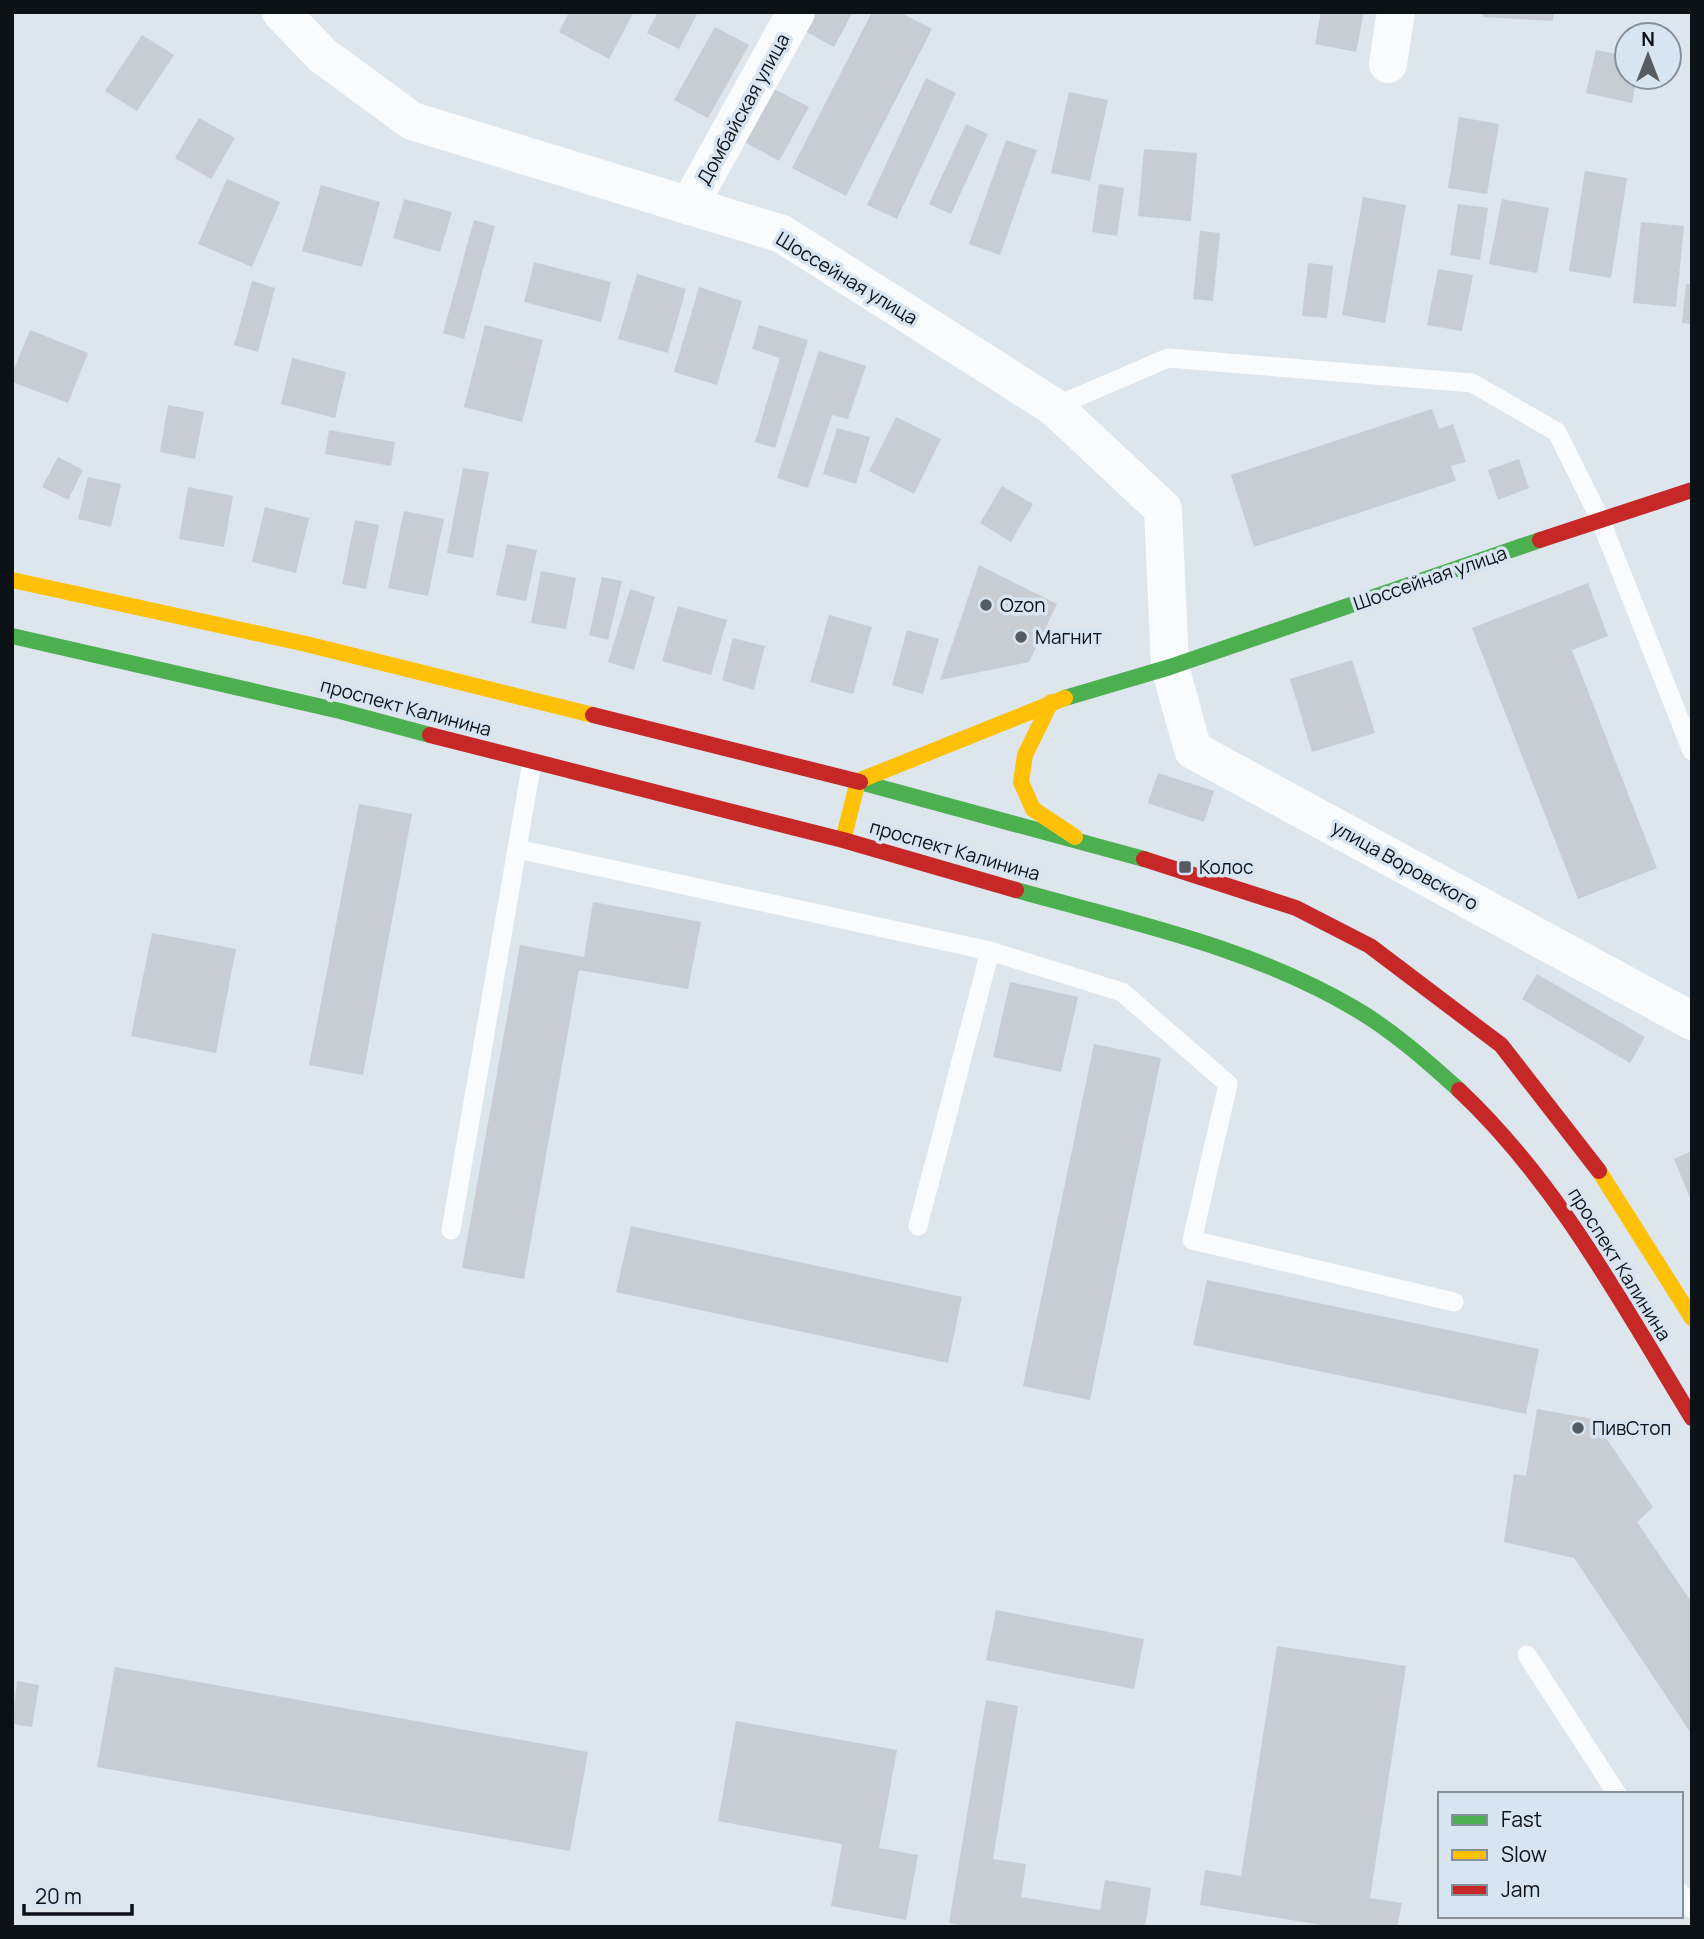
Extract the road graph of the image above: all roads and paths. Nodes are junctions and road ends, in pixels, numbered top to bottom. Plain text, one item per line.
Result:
1 (281, 12) edge
2 (796, 12) edge
3 (1396, 12) edge
4 (1388, 64) dead end
5 (689, 206) junction
6 (1054, 407) junction
7 (1692, 490) edge
8 (1600, 519) junction
9 (12, 580) edge
10 (12, 636) edge
11 (1170, 667) junction
12 (1051, 702) junction
13 (1692, 751) edge
14 (532, 762) junction
15 (858, 780) junction
16 (843, 840) junction
17 (1083, 842) junction
18 (517, 849) junction
19 (989, 951) junction
20 (1692, 1021) edge
21 (918, 1226) dead end
22 (451, 1230) dead end
23 (1454, 1301) dead end
24 (1692, 1318) edge
25 (1692, 1418) edge
26 (1527, 1655) dead end
27 (1616, 1792) edge

1 - 5 street, Шоссейная улица
2 - 5 street, Домбайская улица
3 - 4 street
5 - 6 street, Шоссейная улица
6 - 8 lane
6 - 11 street, Шоссейная улица
7 - 8 main road, Шоссейная улица
8 - 11 main road, Шоссейная улица
8 - 13 lane
9 - 15 main road, проспект Калинина
10 - 14 main road, проспект Калинина
11 - 12 main road, Шоссейная улица
11 - 20 street, улица Воровского
12 - 15 main road, Шоссейная улица
12 - 17 main road, проспект Калинина
14 - 16 main road, проспект Калинина
14 - 18 lane
15 - 16 main road
15 - 17 main road, проспект Калинина
16 - 25 main road, проспект Калинина
17 - 24 main road, проспект Калинина
18 - 19 lane
18 - 22 lane
19 - 21 lane
19 - 23 lane
26 - 27 lane

